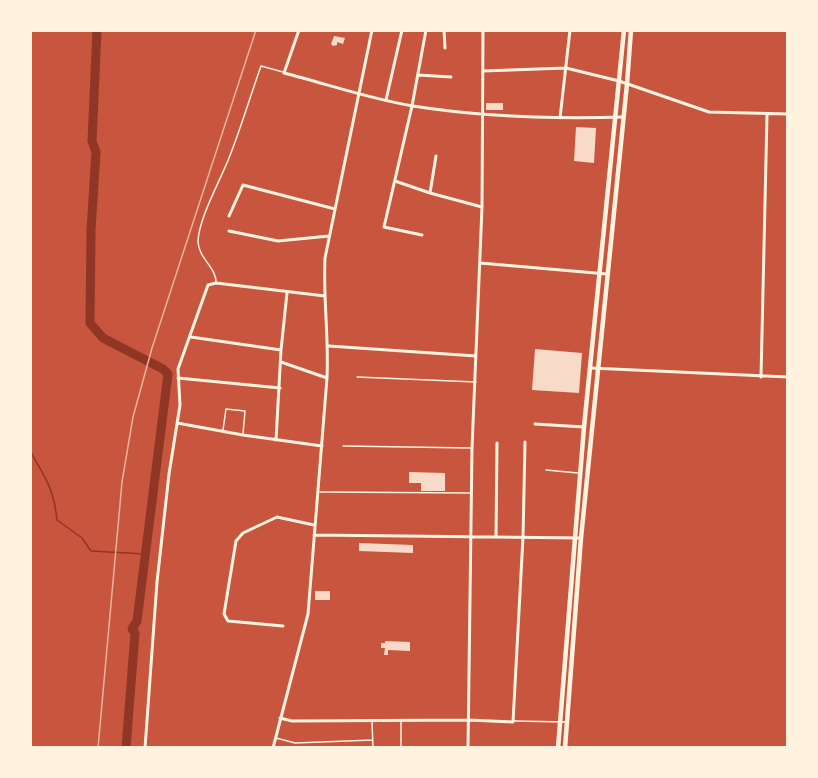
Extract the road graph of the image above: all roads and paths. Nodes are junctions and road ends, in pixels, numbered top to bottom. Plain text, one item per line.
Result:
1 (372, 30) edge
2 (402, 30) edge
3 (426, 30) edge
4 (444, 30) edge
5 (483, 30) edge
6 (570, 30) edge
7 (624, 30) edge
8 (631, 30) edge
9 (298, 32) edge
10 (445, 48) dead end
11 (566, 68) junction
12 (483, 71) junction
13 (284, 73) junction
14 (418, 75) junction
15 (452, 77) dead end
16 (619, 81) junction
17 (627, 84) junction
18 (360, 93) junction
19 (386, 100) junction
20 (411, 106) junction
21 (767, 114) junction
22 (788, 114) edge
23 (483, 115) junction
24 (616, 117) junction
25 (623, 117) junction
26 (560, 118) junction
27 (436, 156) dead end
28 (395, 181) junction
29 (430, 193) junction
30 (482, 207) junction
31 (335, 209) junction
32 (229, 216) dead end
33 (229, 231) dead end
34 (422, 235) dead end
35 (328, 236) junction
36 (480, 263) junction
37 (600, 273) junction
38 (608, 274) junction
39 (216, 283) junction
40 (287, 292) junction
41 (325, 297) junction
42 (191, 337) junction
43 (328, 346) junction
44 (281, 350) junction
45 (476, 356) junction
46 (281, 362) junction
47 (591, 368) junction
48 (598, 369) junction
49 (761, 377) junction
50 (788, 377) edge
51 (178, 378) junction
52 (327, 378) junction
53 (357, 378) dead end
54 (476, 382) junction
55 (280, 388) junction
56 (177, 423) junction
57 (535, 424) dead end
58 (584, 427) junction
59 (223, 432) junction
60 (243, 435) junction
61 (276, 440) junction
62 (497, 442) dead end
63 (525, 442) dead end
64 (322, 446) junction
65 (343, 446) dead end
66 (472, 448) junction
67 (546, 470) dead end
68 (580, 473) junction
69 (319, 492) junction
70 (472, 493) junction
71 (314, 525) junction
72 (314, 535) junction
73 (471, 537) junction
74 (496, 537) junction
75 (523, 537) junction
76 (574, 538) junction
77 (581, 538) junction
78 (283, 626) dead end
79 (280, 718) junction
80 (469, 720) junction
81 (372, 721) junction
82 (401, 721) junction
83 (513, 722) junction
84 (560, 722) junction
85 (567, 722) junction
86 (275, 738) junction
87 (373, 740) junction
88 (145, 748) edge
89 (273, 748) edge
90 (374, 748) edge
91 (401, 748) edge
92 (468, 748) edge
93 (558, 748) edge
94 (565, 748) edge

1 - 18 street
2 - 19 street
3 - 14 street
4 - 10 street
5 - 12 street
6 - 11 street
7 - 16 main road
8 - 17 main road
9 - 13 street
11 - 12 street
11 - 16 street
11 - 26 street
12 - 23 street
13 - 18 street
13 - 39 lane
14 - 15 street
14 - 20 street
16 - 17 street
16 - 24 main road
17 - 21 street
17 - 25 main road
18 - 19 street
18 - 31 street
19 - 20 street
20 - 23 street
20 - 28 street
21 - 22 street
21 - 49 street
23 - 26 street
23 - 30 street
24 - 25 street
24 - 26 street
24 - 37 main road
25 - 38 main road
27 - 29 street
28 - 29 street
28 - 34 street
29 - 30 street
30 - 36 street
31 - 32 street
31 - 35 street
33 - 35 street
35 - 41 street
36 - 37 street
36 - 45 street
37 - 38 street
37 - 47 main road
38 - 48 main road
39 - 40 street
39 - 42 street
40 - 41 street
40 - 44 street
41 - 43 street
42 - 44 street
42 - 51 street
43 - 45 street
43 - 52 street
44 - 46 street
45 - 54 street
46 - 52 street
46 - 55 street
47 - 48 street
47 - 58 main road
48 - 49 street
48 - 77 main road
49 - 50 street
51 - 55 street
51 - 56 street
52 - 64 street
53 - 54 lane
54 - 66 street
55 - 61 street
56 - 59 street
56 - 88 street
57 - 58 street
58 - 68 main road
59 - 60 street
59 - 60 lane
60 - 61 street
61 - 64 street
62 - 74 street
63 - 75 street
64 - 69 street
65 - 66 lane
66 - 70 street
67 - 68 lane
68 - 76 main road
69 - 70 lane
69 - 71 street
70 - 73 street
71 - 72 street
71 - 78 street
72 - 73 street
72 - 79 street
73 - 74 street
73 - 80 street
74 - 75 street
75 - 76 street
75 - 83 street
76 - 77 street
76 - 84 main road
77 - 85 main road
79 - 81 street
79 - 86 street
80 - 82 street
80 - 83 street
80 - 92 street
81 - 82 street
81 - 87 lane
82 - 91 lane
83 - 84 lane
84 - 85 lane
84 - 93 main road
85 - 94 main road
86 - 87 lane
86 - 89 street
87 - 90 lane

